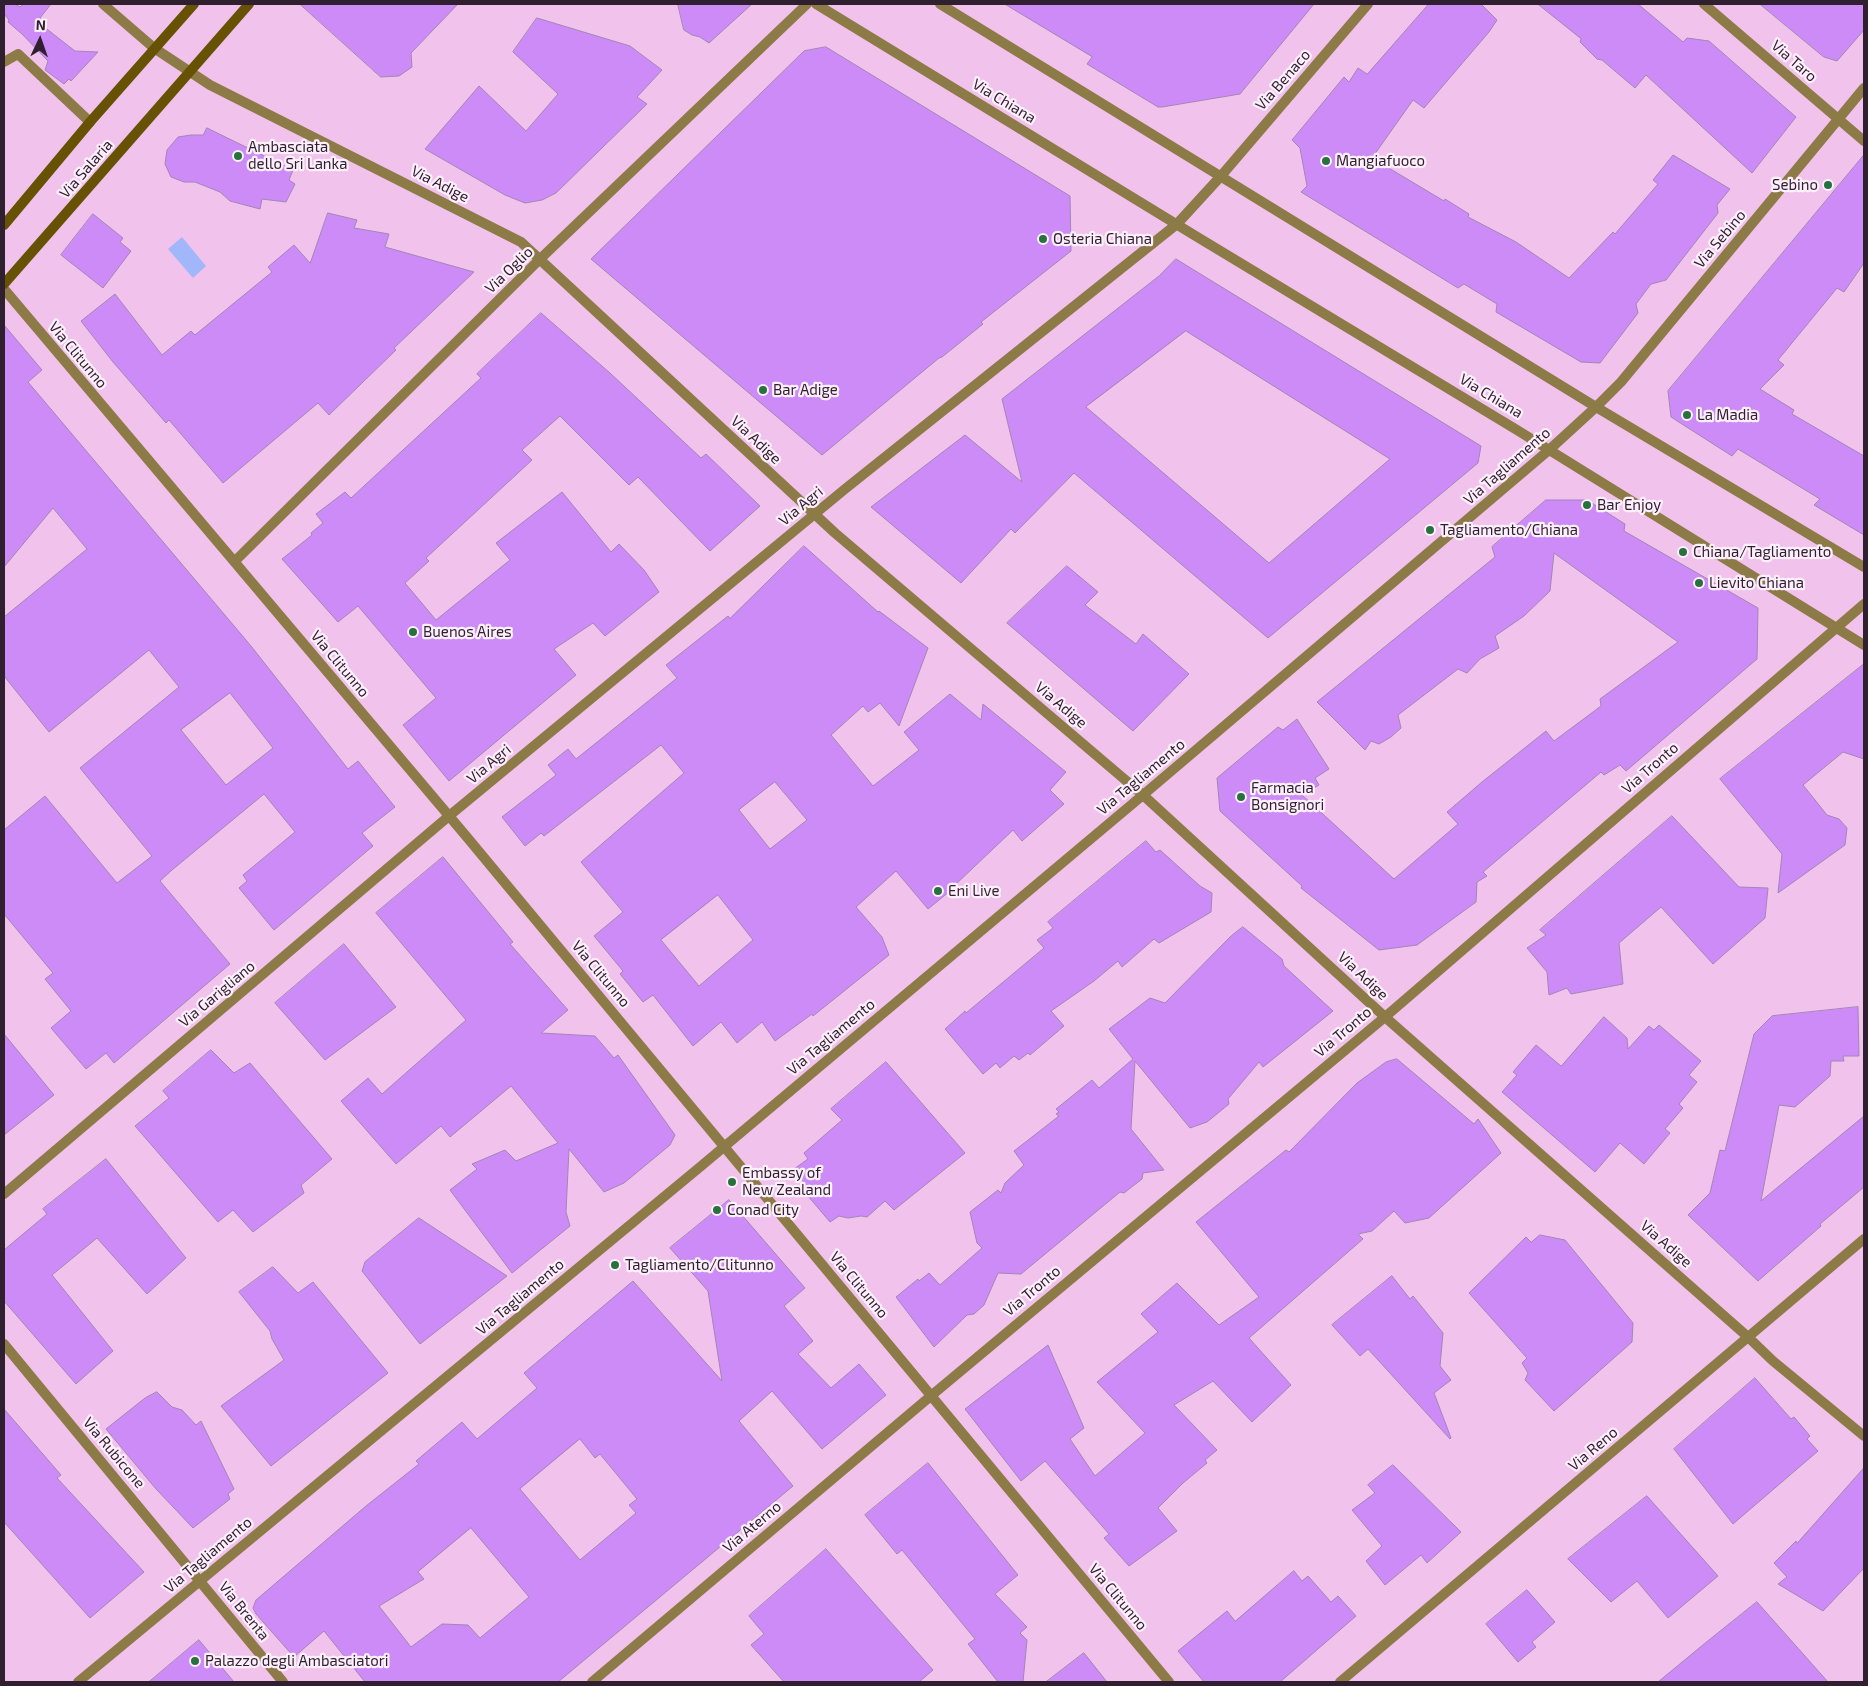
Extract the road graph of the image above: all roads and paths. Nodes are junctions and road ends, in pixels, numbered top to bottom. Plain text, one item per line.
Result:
1 (103, 4) edge
2 (194, 4) edge
3 (249, 4) edge
4 (807, 4) edge
5 (816, 4) edge
6 (940, 4) edge
7 (1368, 4) edge
8 (1704, 4) edge
9 (154, 48) junction
10 (4, 62) edge
11 (188, 72) junction
12 (1864, 88) edge
13 (1839, 120) junction
14 (90, 122) junction
15 (1864, 141) edge
16 (1221, 176) junction
17 (1177, 224) junction
18 (4, 225) edge
19 (540, 260) junction
20 (4, 284) edge
21 (4, 290) edge
22 (1596, 407) junction
23 (1549, 450) junction
24 (814, 515) junction
25 (235, 561) junction
26 (1864, 567) edge
27 (1864, 604) edge
28 (1837, 627) junction
29 (1864, 645) edge
30 (1143, 795) junction
31 (449, 816) junction
32 (1385, 1017) junction
33 (724, 1147) junction
34 (4, 1194) edge
35 (1864, 1239) edge
36 (1748, 1337) junction
37 (4, 1344) edge
38 (932, 1395) junction
39 (1864, 1436) edge
40 (200, 1582) junction
41 (78, 1682) edge
42 (283, 1682) edge
43 (592, 1682) edge
44 (1169, 1682) edge
45 (1340, 1682) edge

1 - 9 street
2 - 9 main road, Via Salaria
3 - 11 main road, Via Salaria
4 - 19 street, Via Oglio
5 - 17 street, Via Chiana
6 - 16 street
7 - 16 street, Via Benaco
8 - 13 street, Via Taro
9 - 11 street
9 - 14 main road, Via Salaria
10 - 14 street
11 - 19 street, Via Adige
11 - 20 main road, Via Salaria
12 - 13 street, Via Sebino
13 - 15 street, Via Taro
13 - 22 street, Via Sebino
14 - 18 main road, Via Salaria
16 - 17 street
16 - 22 street
17 - 23 street, Via Chiana
17 - 24 street, Via Agri
19 - 24 street, Via Adige
19 - 25 street, Via Oglio
21 - 25 street, Via Clitunno
22 - 23 street, Via Tagliamento
22 - 26 street
23 - 28 street, Via Chiana
23 - 30 street, Via Tagliamento
24 - 30 street, Via Adige
24 - 31 street, Via Agri
25 - 31 street, Via Clitunno
27 - 28 street, Via Tronto
28 - 29 street, Via Chiana
28 - 32 street, Via Tronto
30 - 32 street, Via Adige
30 - 33 street, Via Tagliamento
31 - 33 street, Via Clitunno
31 - 34 street, Via Garigliano
32 - 36 street, Via Adige
32 - 38 street, Via Tronto
33 - 38 street, Via Clitunno
33 - 40 street, Via Tagliamento
35 - 36 street, Via Reno
36 - 39 street, Via Adige
36 - 45 street, Via Reno
37 - 40 street, Via Rubicone
38 - 43 street, Via Aterno
38 - 44 street, Via Clitunno
40 - 41 street, Via Tagliamento
40 - 42 street, Via Brenta

